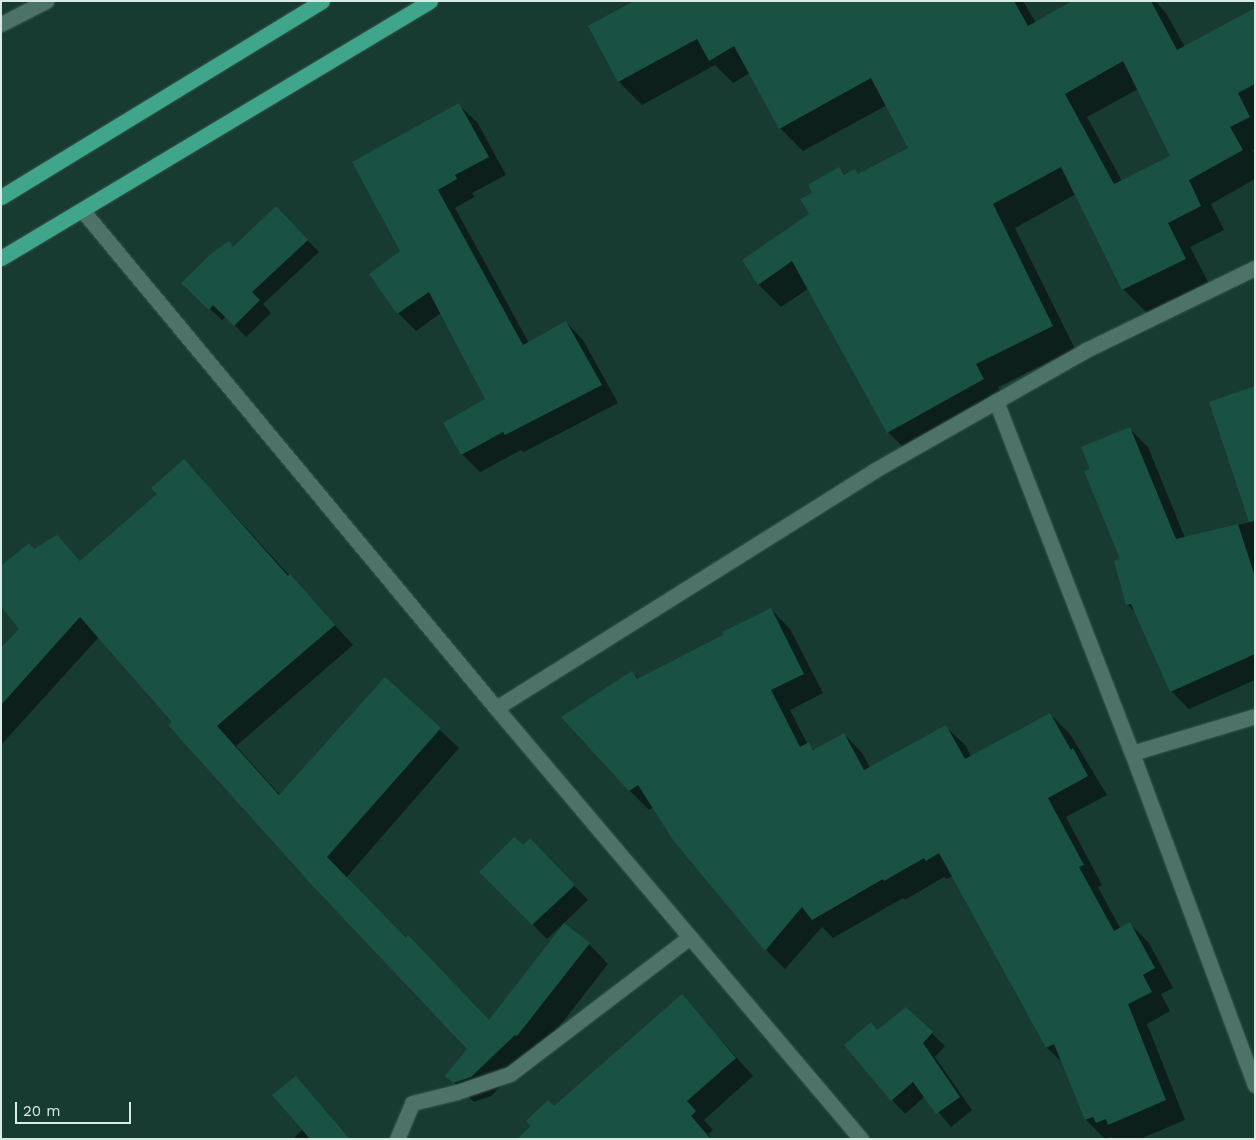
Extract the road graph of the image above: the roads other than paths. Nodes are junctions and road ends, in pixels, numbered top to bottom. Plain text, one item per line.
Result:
1 (46, 1) edge
2 (322, 1) edge
3 (430, 1) edge
4 (1, 24) edge
5 (1, 197) edge
6 (82, 210) junction
7 (1, 258) edge
8 (1255, 268) edge
9 (996, 401) junction
10 (496, 708) junction
11 (1255, 716) edge
12 (1132, 753) junction
13 (690, 937) junction
14 (1255, 1085) edge
15 (396, 1139) edge
16 (861, 1139) edge

1 - 4 street
2 - 5 highway
3 - 6 highway
6 - 7 highway
6 - 10 street
8 - 9 street
9 - 10 street
9 - 12 street
10 - 13 street
11 - 12 street
12 - 14 street
13 - 15 street
13 - 16 street

